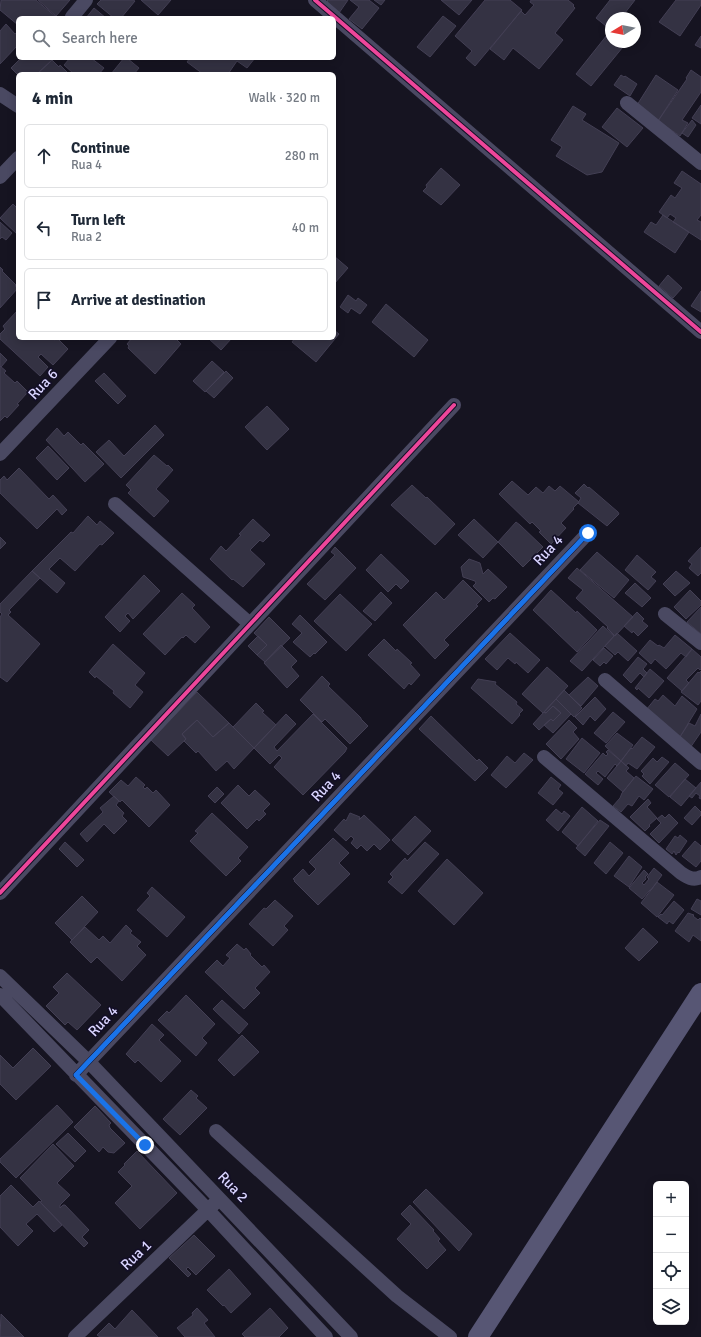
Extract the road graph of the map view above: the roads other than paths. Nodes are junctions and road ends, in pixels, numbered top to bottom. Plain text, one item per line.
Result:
1 (86, 0) edge
2 (315, 0) edge
3 (73, 16) edge
4 (334, 16) edge
5 (336, 18) edge
6 (0, 94) edge
7 (627, 103) dead end
8 (16, 105) edge
9 (16, 160) edge
10 (701, 163) edge
11 (0, 177) edge
12 (701, 332) edge
13 (108, 340) edge
14 (454, 405) dead end
15 (0, 454) edge
16 (115, 504) dead end
17 (588, 533) dead end
18 (665, 614) dead end
19 (250, 624) junction
20 (701, 643) edge
21 (605, 680) dead end
22 (544, 757) dead end
23 (701, 763) edge
24 (701, 877) edge
25 (0, 893) edge
26 (2, 987) edge
27 (701, 993) edge
28 (44, 1019) junction
29 (32, 1028) junction
30 (88, 1062) junction
31 (76, 1075) junction
32 (216, 1131) dead end
33 (159, 1135) junction
34 (145, 1145) junction
35 (220, 1198) junction
36 (208, 1210) junction
37 (329, 1313) junction
38 (316, 1326) junction
39 (75, 1337) edge
40 (326, 1337) edge
41 (351, 1337) edge
42 (450, 1337) edge
43 (478, 1337) edge

1 - 3 street
2 - 4 street
5 - 12 street
6 - 8 street
7 - 10 street
9 - 11 street
13 - 15 street, Rua 6
14 - 19 street
16 - 19 street
17 - 30 street, Rua 4
18 - 20 street
19 - 25 street
21 - 23 street
22 - 24 street
26 - 28 street, Rua 4
26 - 29 street, Rua 4
27 - 43 street
28 - 29 street
28 - 30 street, Rua 4
29 - 31 street, Rua 4
30 - 31 street, Rua 4
30 - 33 street, Rua 2
31 - 34 street
32 - 42 street
33 - 34 street
33 - 35 street, Rua 2
34 - 36 street
35 - 36 street, Rua 1
35 - 37 street, Rua 2
36 - 38 street
36 - 39 street, Rua 1
37 - 38 street
37 - 41 street, Rua 2
38 - 40 street

